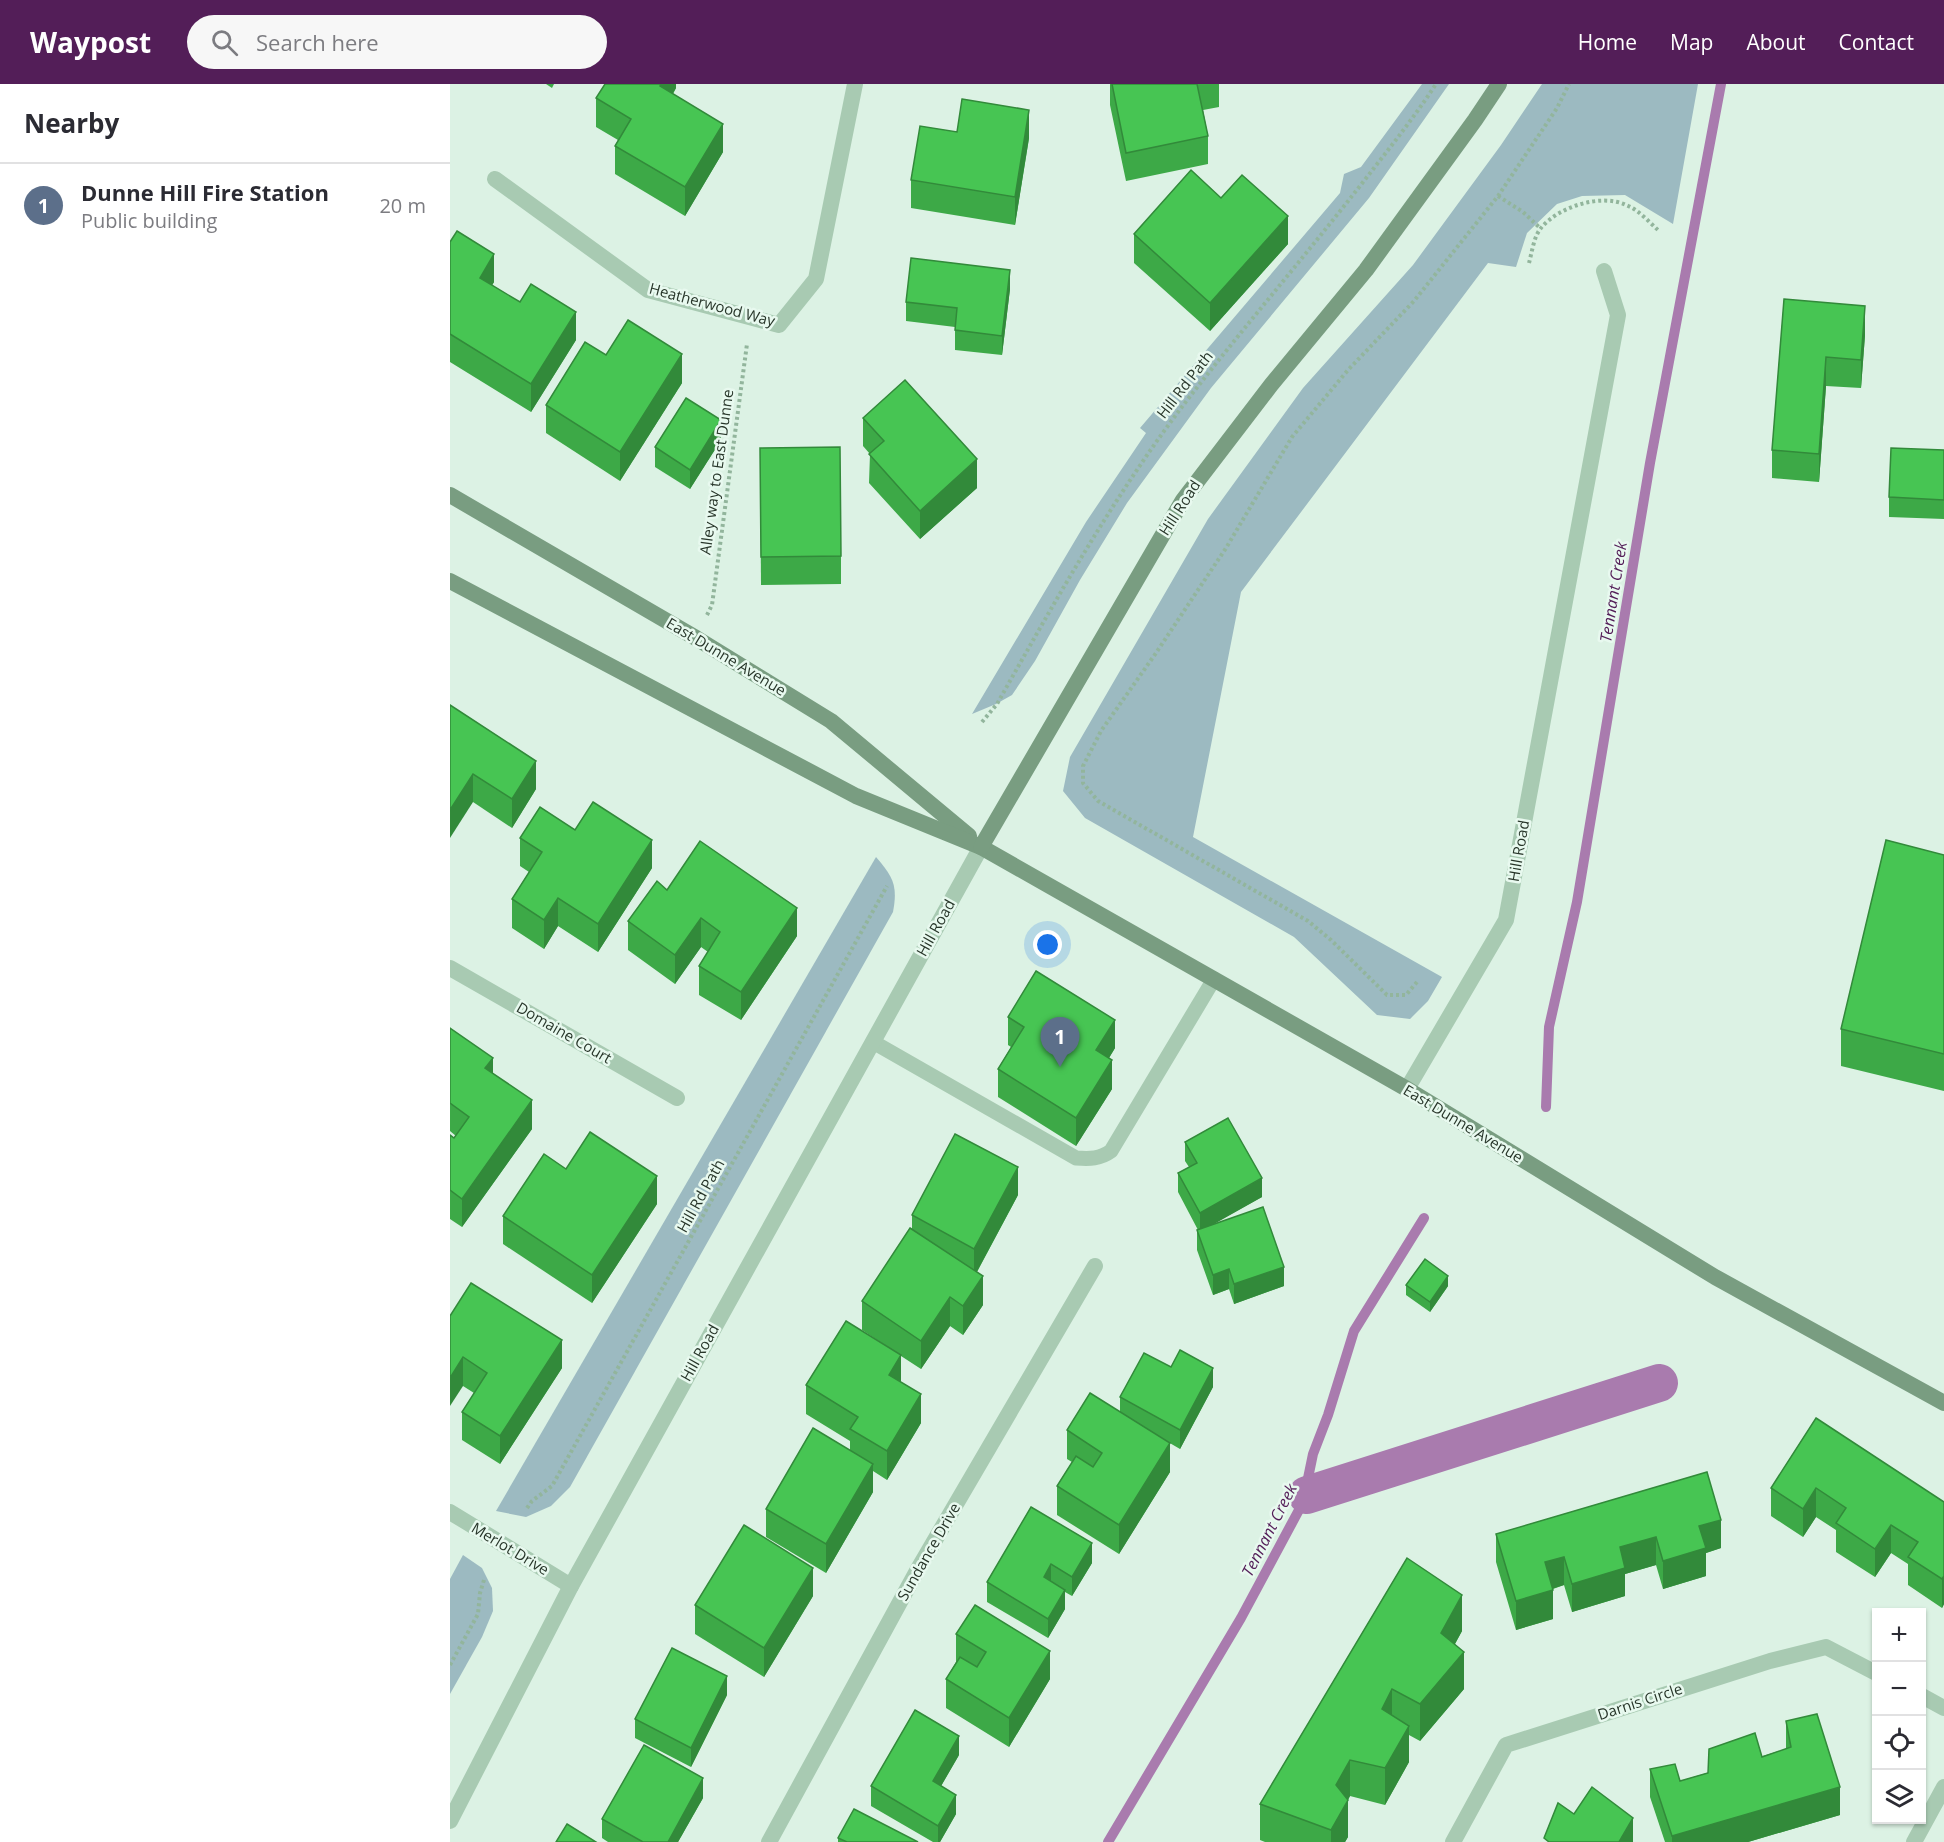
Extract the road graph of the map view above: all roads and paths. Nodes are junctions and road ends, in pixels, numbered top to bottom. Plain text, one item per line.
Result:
1 (855, 84) edge
2 (1436, 84) edge
3 (1499, 84) edge
4 (1569, 84) edge
5 (495, 179) dead end
6 (1498, 196) junction
7 (1540, 228) junction
8 (1659, 231) dead end
9 (1529, 263) dead end
10 (1604, 271) dead end
11 (779, 325) junction
12 (450, 495) edge
13 (450, 581) edge
14 (696, 639) junction
15 (982, 722) dead end
16 (981, 847) junction
17 (887, 886) dead end
18 (450, 968) edge
19 (1214, 979) junction
20 (1417, 982) dead end
21 (873, 1042) junction
22 (1407, 1089) junction
23 (677, 1098) dead end
24 (1095, 1266) dead end
25 (1944, 1403) edge
26 (527, 1508) dead end
27 (450, 1512) edge
28 (484, 1580) dead end
29 (571, 1586) junction
30 (450, 1665) edge
31 (1872, 1671) edge
32 (1926, 1698) edge
33 (1944, 1708) edge
34 (1944, 1787) edge
35 (450, 1821) edge
36 (769, 1842) edge
37 (1453, 1842) edge
38 (1914, 1842) edge

1 - 11 street, Heatherwood Way
2 - 15 path, Hill Rd Path
3 - 16 main road, Hill Road
4 - 6 path
5 - 11 street, Heatherwood Way
6 - 7 path
6 - 20 path
7 - 8 path
7 - 9 path
10 - 22 street, Hill Road
11 - 14 path, Alley way to East Dunne
12 - 14 main road, East Dunne Avenue
13 - 16 main road, East Dunne Avenue
14 - 16 main road, East Dunne Avenue
16 - 19 main road, East Dunne Avenue
16 - 21 street, Hill Road
17 - 26 path, Hill Rd Path
18 - 23 street, Domaine Court
19 - 21 lane
19 - 22 main road, East Dunne Avenue
21 - 29 street, Hill Road
22 - 25 main road, East Dunne Avenue
24 - 36 street, Sundance Drive
27 - 29 street, Merlot Drive
28 - 30 path
29 - 35 street, Hill Road
31 - 37 street, Darnis Circle
32 - 33 street
34 - 38 street

